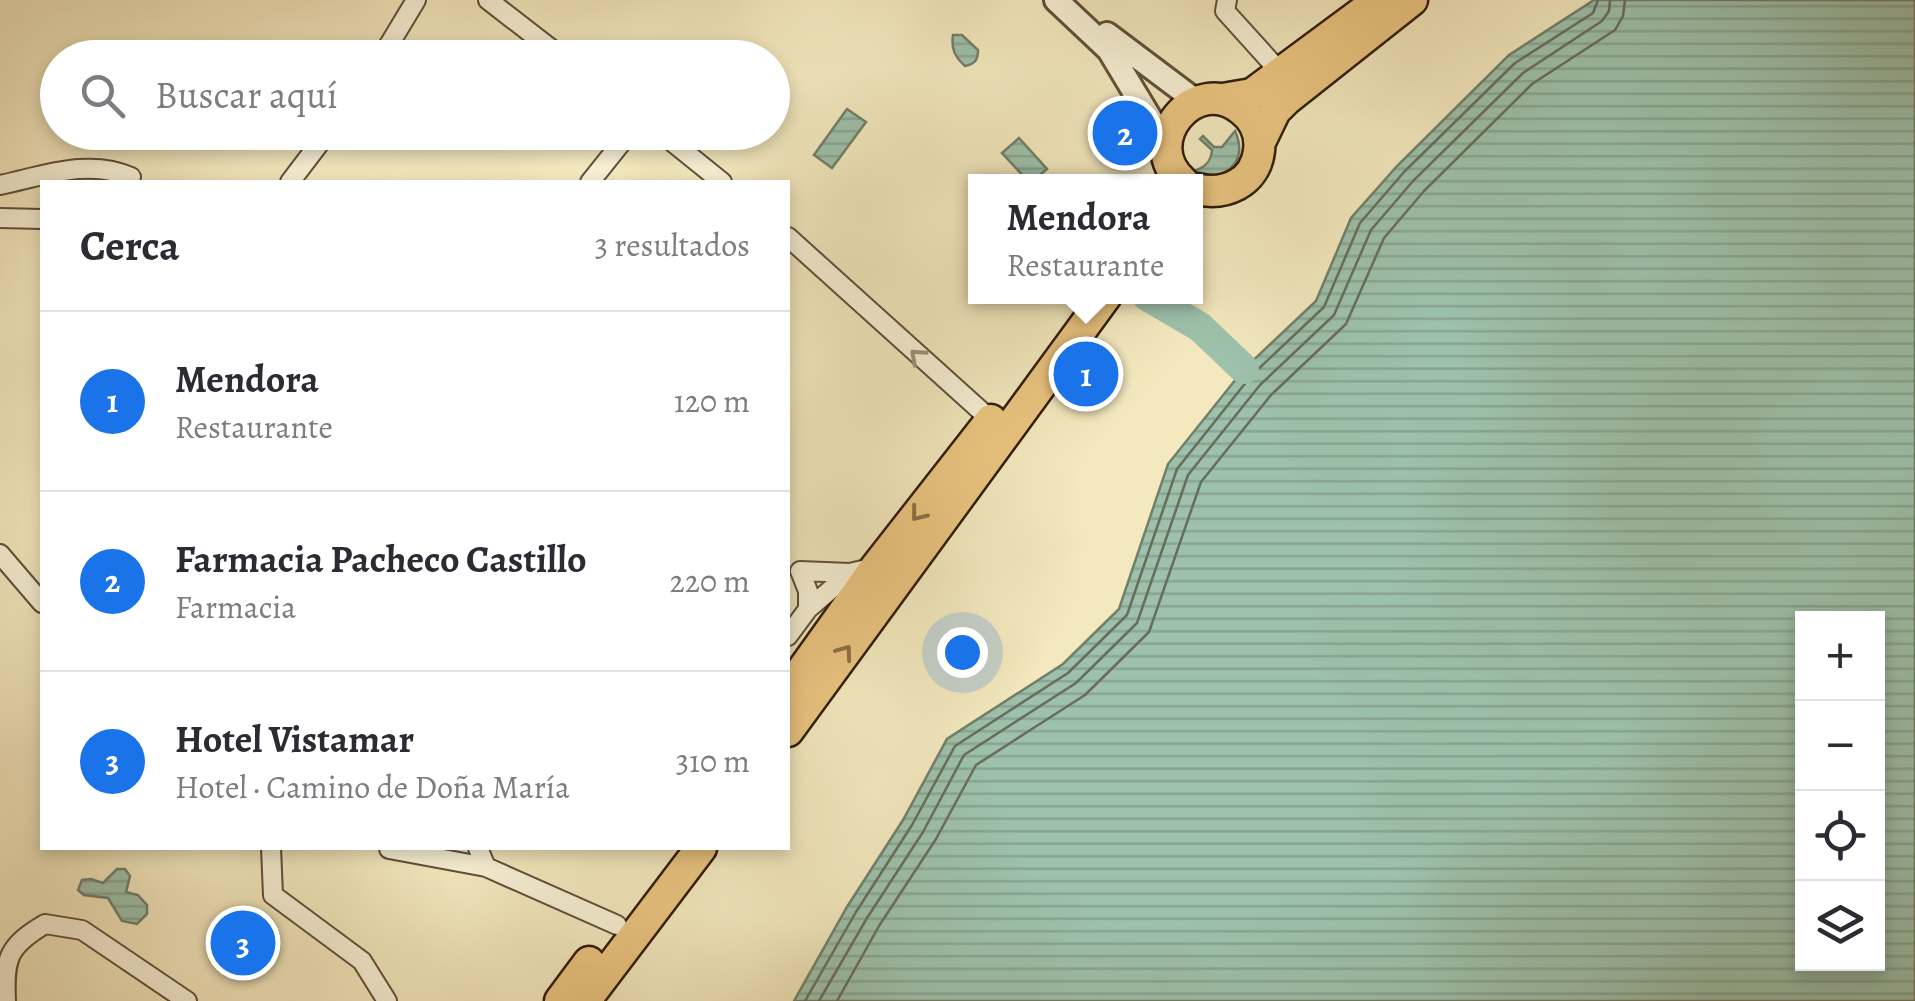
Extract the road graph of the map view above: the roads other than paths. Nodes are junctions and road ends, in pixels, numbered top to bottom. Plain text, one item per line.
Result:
1 (416, 0) edge
2 (488, 0) edge
3 (1056, 0) edge
4 (1072, 0) edge
5 (1227, 0) edge
6 (1379, 0) edge
7 (1412, 0) edge
8 (392, 40) edge
9 (540, 40) edge
10 (1280, 74) junction
11 (1209, 100) junction
12 (1260, 142) junction
13 (314, 150) edge
14 (616, 150) edge
15 (682, 150) edge
16 (1179, 174) edge
17 (1181, 174) edge
18 (131, 177) dead end
19 (292, 180) edge
20 (592, 180) edge
21 (720, 180) edge
22 (0, 185) edge
23 (1203, 188) edge
24 (0, 218) edge
25 (40, 219) edge
26 (790, 239) edge
27 (1076, 304) edge
28 (1100, 304) edge
29 (991, 420) junction
30 (0, 554) edge
31 (794, 567) edge
32 (863, 570) junction
33 (40, 601) edge
34 (808, 609) junction
35 (790, 633) edge
36 (790, 687) edge
37 (790, 728) edge
38 (271, 850) edge
39 (394, 850) edge
40 (479, 850) edge
41 (673, 850) edge
42 (698, 850) edge
43 (486, 868) junction
44 (618, 925) junction
45 (6, 1001) edge
46 (188, 1001) edge
47 (388, 1001) edge
48 (560, 1001) edge
49 (584, 1001) edge

1 - 8 street
2 - 9 street
3 - 16 street
4 - 11 street
5 - 10 street
6 - 10 main road
7 - 12 main road
10 - 11 main road
11 - 12 main road
11 - 17 main road
12 - 23 main road
13 - 19 street
14 - 20 street
15 - 21 street
18 - 22 street
24 - 25 street
29 -> 26 street
27 - 29 main road
37 -> 28 main road
29 -> 32 main road
30 - 33 street
31 - 32 street
31 - 34 street
32 - 34 street
32 - 36 main road
34 - 35 street
38 - 47 street
39 - 43 street
40 - 43 street
41 - 44 main road
42 - 49 main road
43 - 44 street
44 - 48 main road
45 - 46 street

